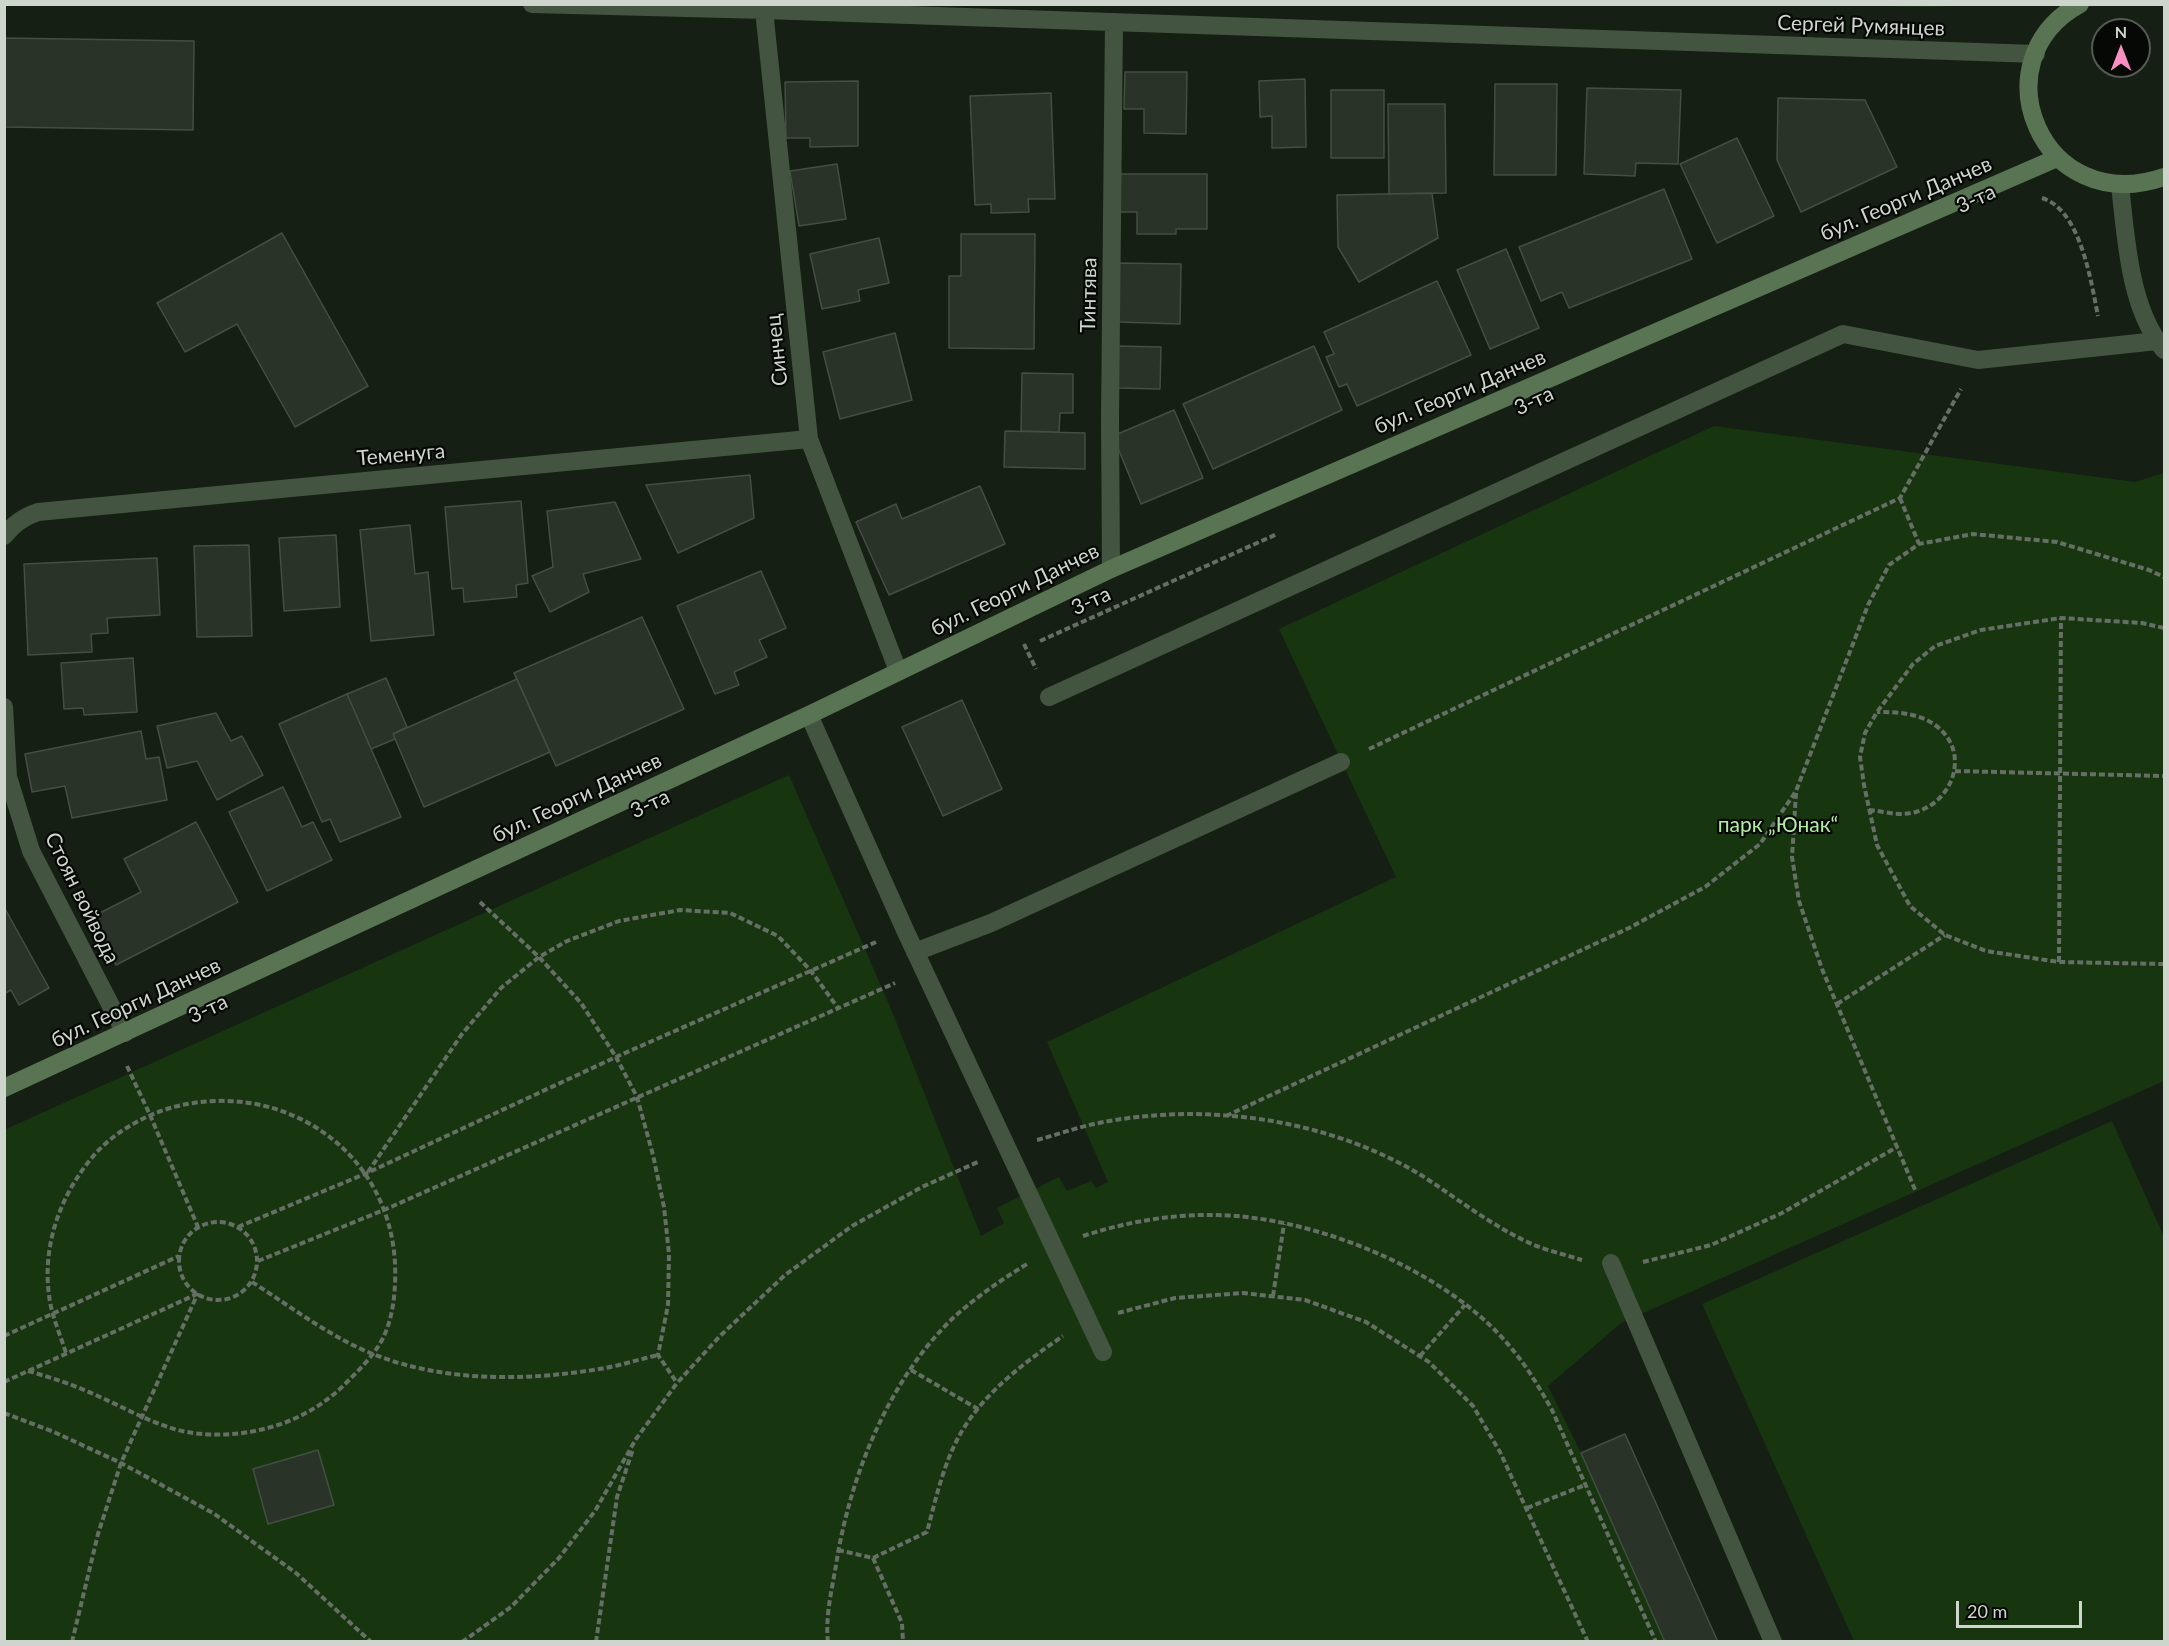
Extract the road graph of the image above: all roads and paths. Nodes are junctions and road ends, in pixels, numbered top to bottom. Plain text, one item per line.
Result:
1 (532, 4) edge
2 (2077, 5) edge
3 (764, 10) junction
4 (1114, 22) junction
5 (2036, 54) junction
6 (2057, 158) junction
7 (2164, 177) edge
8 (2120, 185) junction
9 (2040, 198) dead end
10 (2161, 345) edge
11 (2103, 347) junction
12 (1978, 360) junction
13 (809, 439) junction
14 (1900, 498) junction
15 (1284, 531) dead end
16 (4, 536) edge
17 (1919, 544) junction
18 (1111, 569) junction
19 (2164, 577) edge
20 (1011, 617) junction
21 (2061, 618) junction
22 (2164, 628) edge
23 (1026, 648) junction
24 (1016, 652) dead end
25 (898, 671) junction
26 (1049, 697) joint
27 (4, 707) edge
28 (1876, 712) junction
29 (809, 715) junction
30 (1341, 762) joint
31 (1955, 771) junction
32 (2060, 775) junction
33 (2164, 776) edge
34 (6, 777) edge
35 (1796, 791) junction
36 (1869, 810) junction
37 (488, 895) dead end
38 (904, 930) junction
39 (1945, 934) junction
40 (915, 952) junction
41 (539, 957) junction
42 (2059, 962) junction
43 (2164, 964) edge
44 (924, 970) junction
45 (811, 971) junction
46 (1837, 1004) junction
47 (838, 1008) junction
48 (125, 1033) junction
49 (616, 1057) junction
50 (116, 1068) dead end
51 (4, 1088) edge
52 (637, 1096) junction
53 (150, 1115) junction
54 (1226, 1117) junction
55 (1897, 1148) junction
56 (1008, 1149) junction
57 (367, 1173) junction
58 (1916, 1192) dead end
59 (384, 1210) junction
60 (1284, 1224) junction
61 (198, 1227) junction
62 (238, 1227) junction
63 (1079, 1238) dead end
64 (179, 1256) junction
65 (1035, 1259) dead end
66 (258, 1261) junction
67 (1611, 1263) junction
68 (252, 1282) junction
69 (198, 1293) junction
70 (1273, 1296) junction
71 (1465, 1305) junction
72 (54, 1313) junction
73 (1115, 1314) dead end
74 (1070, 1330) dead end
75 (4, 1336) edge
76 (1103, 1352) dead end
77 (66, 1353) junction
78 (372, 1353) junction
79 (658, 1355) junction
80 (1420, 1356) junction
81 (911, 1370) junction
82 (28, 1371) junction
83 (4, 1382) edge
84 (677, 1383) junction
85 (978, 1409) junction
86 (4, 1413) edge
87 (141, 1417) junction
88 (636, 1439) junction
89 (121, 1463) junction
90 (1586, 1485) junction
91 (1527, 1508) junction
92 (838, 1550) junction
93 (873, 1558) junction
94 (72, 1641) edge
95 (371, 1641) edge
96 (462, 1641) edge
97 (596, 1641) edge
98 (828, 1641) edge
99 (903, 1641) edge
100 (1588, 1641) edge
101 (1656, 1641) edge
102 (1773, 1641) edge

1 - 3 street, Сергей Румянцев
2 - 5 main road
3 - 4 street, Сергей Румянцев
3 - 13 street, Синчец
4 - 5 street, Сергей Румянцев
4 - 18 street, Тинтява
5 - 6 main road
6 - 8 main road
6 - 18 main road, бул. Георги Данчев
7 - 8 main road
8 - 10 street
9 - 11 path
10 - 11 street
11 - 12 street
12 - 14 path
12 - 26 street
13 - 16 street, Теменуга
13 - 25 street, Синчец
14 - 17 path
14 - 30 path
15 - 23 path, 3-та
17 - 19 path
17 - 35 path
18 - 20 main road, бул. Георги Данчев
20 - 23 path
20 - 25 main road, бул. Георги Данчев
21 - 22 path
21 - 28 path
21 - 32 path
23 - 24 path, 3-та
23 - 26 path
25 - 29 main road, бул. Георги Данчев
27 - 34 street, Стоян войвода
28 - 31 path
28 - 36 path
29 - 38 street
29 - 48 main road, бул. Георги Данчев
30 - 40 street
31 - 32 path
31 - 36 path
32 - 33 path
32 - 42 path
34 - 48 street, Стоян войвода
35 - 46 path
35 - 54 path
36 - 39 path
37 - 41 path
38 - 40 street
38 - 45 path
39 - 42 path
39 - 46 path
40 - 44 street
41 - 45 path
41 - 49 path
41 - 57 path
42 - 43 path
44 - 47 path
44 - 56 street
45 - 47 path
45 - 49 path
46 - 55 path
47 - 52 path
48 - 51 main road, бул. Георги Данчев
49 - 52 path
49 - 57 path
50 - 53 path
52 - 59 path
52 - 79 path
53 - 57 path
53 - 61 path
53 - 72 path
54 - 56 path
54 - 67 path
55 - 58 path
55 - 67 path
56 - 76 street
56 - 84 path
57 - 59 path
57 - 62 path
59 - 66 path
59 - 78 path
60 - 63 path
60 - 70 path
60 - 71 path
61 - 62 path
61 - 64 path
62 - 66 path
64 - 69 path
64 - 72 path
65 - 81 path
66 - 68 path
67 - 102 street
68 - 69 path
68 - 78 path
69 - 77 path
69 - 87 path
70 - 73 path
70 - 80 path
71 - 80 path
71 - 90 path
72 - 75 path
72 - 77 path
74 - 85 path
77 - 82 path
78 - 79 path
78 - 87 path
79 - 84 path
80 - 91 path
81 - 85 path
81 - 92 path
82 - 83 path
82 - 87 path
84 - 88 path
85 - 93 path
86 - 89 path
87 - 89 path
88 - 96 path
88 - 97 path
89 - 94 path
89 - 95 path
90 - 91 path
90 - 101 path
91 - 100 path
92 - 93 path
92 - 98 path
93 - 99 path

